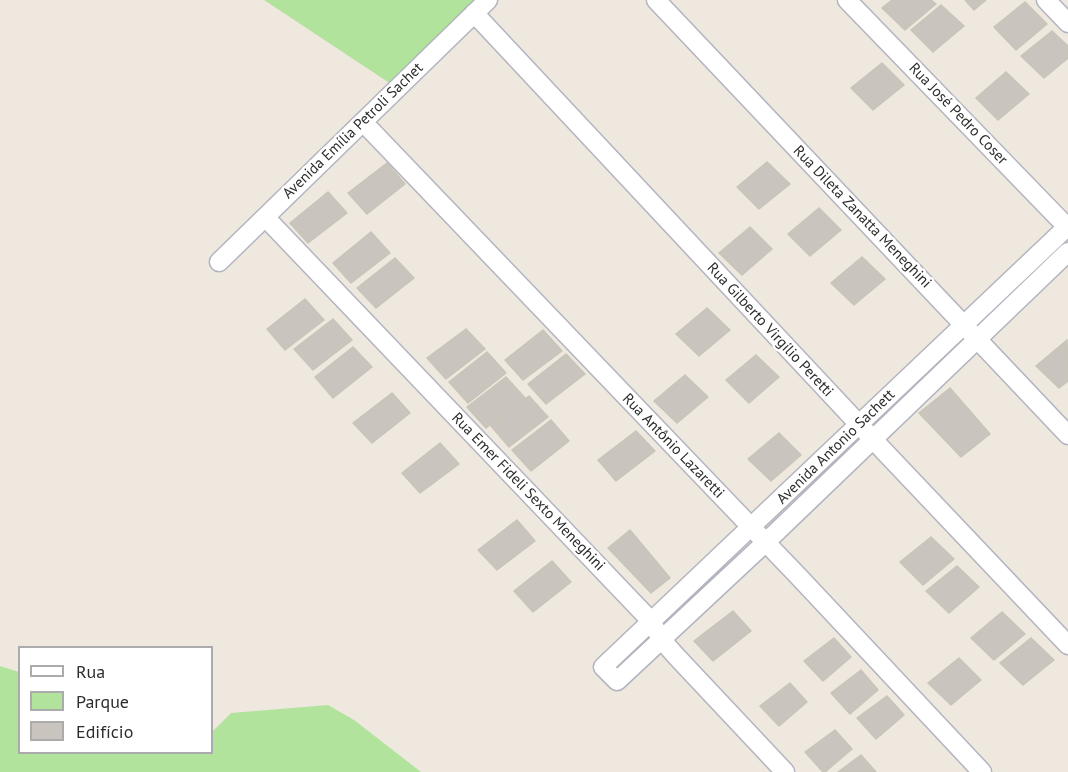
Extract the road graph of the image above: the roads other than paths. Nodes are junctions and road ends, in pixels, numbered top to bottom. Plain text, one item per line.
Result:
1 (488, 0) edge
2 (656, 0) edge
3 (847, 0) edge
4 (1046, 0) edge
5 (474, 14) junction
6 (1068, 23) edge
7 (363, 122) junction
8 (265, 217) junction
9 (1068, 227) edge
10 (1068, 252) edge
11 (219, 262) dead end
12 (964, 325) junction
13 (977, 339) junction
14 (859, 424) junction
15 (1068, 435) edge
16 (873, 439) junction
17 (752, 527) junction
18 (766, 542) junction
19 (651, 621) junction
20 (661, 639) junction
21 (1068, 645) edge
22 (785, 772) edge
23 (982, 772) edge

1 - 5 street, Avenida Emília Petroli Sachet
2 - 12 street, Rua Dileta Zanatta Meneghini
3 - 9 street, Rua José Pedro Coser
4 - 6 street
5 - 7 street, Avenida Emília Petroli Sachet
5 - 14 street, Rua Gilberto Virgílio Peretti
7 - 8 street, Avenida Emília Petroli Sachet
7 - 17 street, Rua Antônio Lazaretti
8 - 11 street, Avenida Emília Petroli Sachet
8 - 19 street, Rua Emer Fideli Sexto Meneghini
9 - 12 street, Avenida Antonio Sachett
10 - 13 street, Avenida Antonio Sachett
12 - 13 street, Rua Dileta Zanatta Meneghini
12 - 14 street, Avenida Antonio Sachett
13 - 15 street, Rua Dileta Zanatta Meneghini
13 - 16 street, Avenida Antonio Sachett
14 - 16 street, Rua Gilberto Virgílio Peretti
14 - 17 street, Avenida Antonio Sachett
16 - 18 street, Avenida Antonio Sachett
16 - 21 street, Rua Gilberto Virgílio Peretti
17 - 18 street, Rua Antônio Lazaretti
17 - 19 street, Avenida Antonio Sachett
18 - 20 street, Avenida Antonio Sachett
18 - 23 street, Rua Antônio Lazaretti
19 - 20 street, Rua Emer Fideli Sexto Meneghini
19 - 20 street, Avenida Antonio Sachett
20 - 22 street, Rua Emer Fideli Sexto Meneghini

